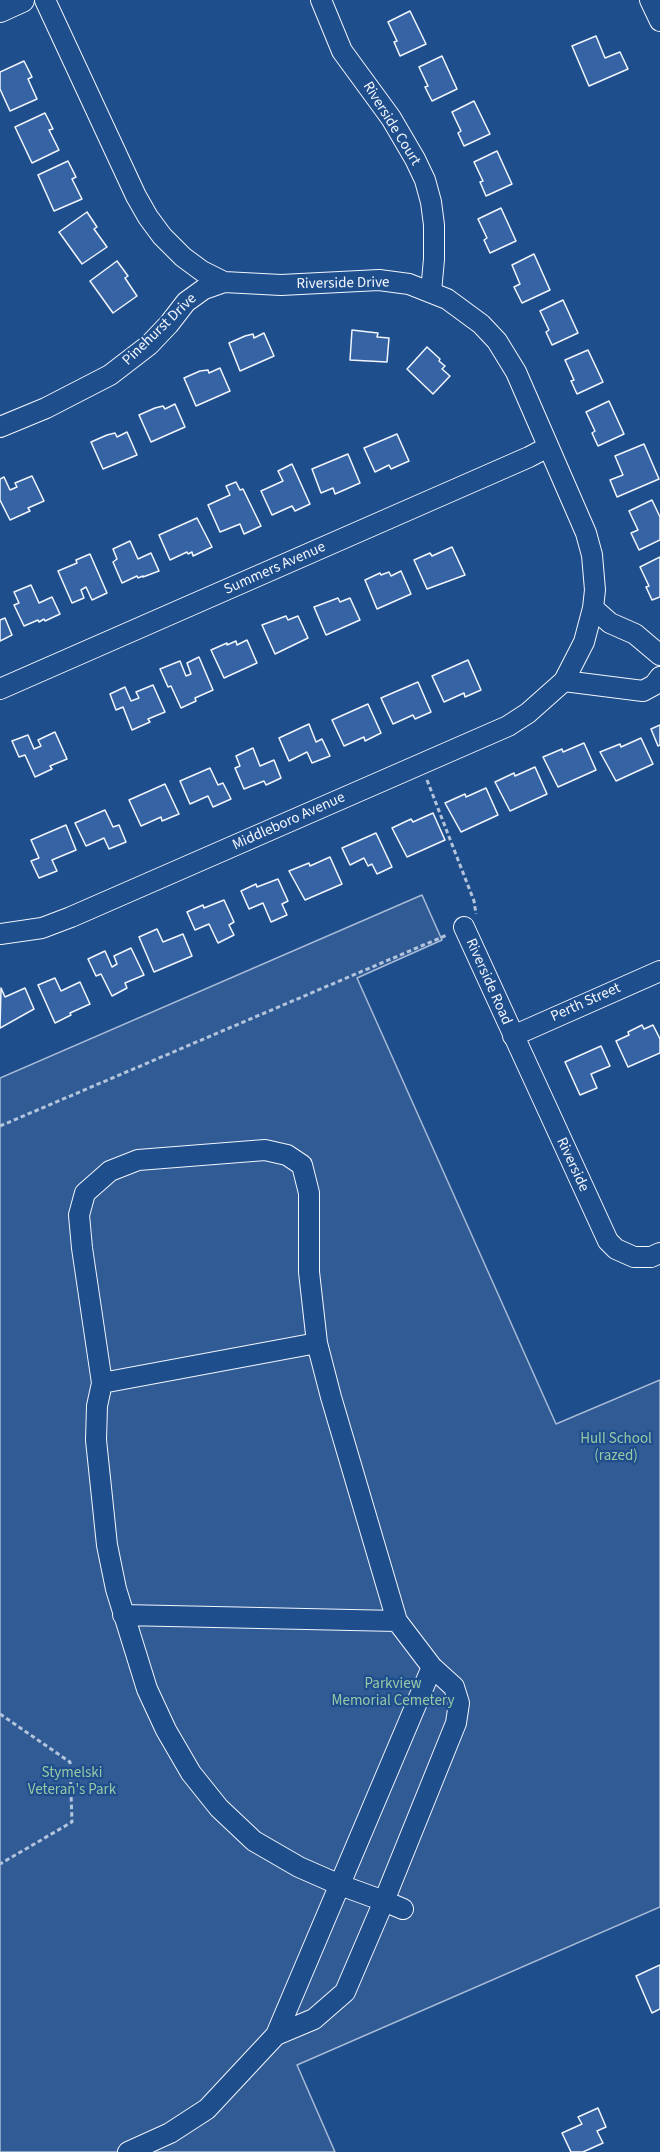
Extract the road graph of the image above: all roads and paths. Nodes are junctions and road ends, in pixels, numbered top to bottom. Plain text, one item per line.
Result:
1 (22, 0) edge
2 (45, 0) edge
3 (321, 0) edge
4 (650, 0) edge
5 (0, 10) edge
6 (660, 19) edge
7 (224, 282) junction
8 (431, 292) junction
9 (0, 427) edge
10 (549, 447) junction
11 (593, 608) junction
12 (584, 642) joint
13 (660, 655) edge
14 (564, 681) junction
15 (657, 681) edge
16 (0, 689) edge
17 (420, 765) junction
18 (464, 927) junction
19 (0, 934) edge
20 (660, 971) edge
21 (513, 1036) junction
22 (0, 1126) edge
23 (660, 1253) edge
24 (316, 1343) junction
25 (102, 1383) junction
26 (123, 1615) junction
27 (397, 1621) junction
28 (432, 1667) junction
29 (0, 1714) edge
30 (0, 1864) edge
31 (340, 1885) junction
32 (384, 1901) junction
33 (403, 1909) dead end
34 (276, 2035) junction
35 (128, 2152) edge

1 - 5 main road
2 - 7 street, Riverside Drive
3 - 8 street, Riverside Court
4 - 6 street
7 - 8 street, Riverside Drive
7 - 9 street, Pinehurst Drive
8 - 10 street, Riverside Drive
10 - 11 street, Riverside Drive
10 - 16 street, Summers Avenue
11 - 12 street, Riverside Drive
11 - 13 street
12 - 14 street, Middleboro Avenue
14 - 15 street
14 - 17 street, Middleboro Avenue
17 - 18 path
17 - 19 street, Middleboro Avenue
18 - 21 street, Riverside Road
18 - 22 path
20 - 21 street, Perth Street
21 - 23 street, Riverside
24 - 25 street
24 - 25 street
24 - 27 street
25 - 26 street
26 - 27 street
26 - 31 street
27 - 28 street
28 - 31 street
28 - 32 street
29 - 30 path
31 - 32 street
31 - 34 street
32 - 33 street
32 - 34 street
34 - 35 street

